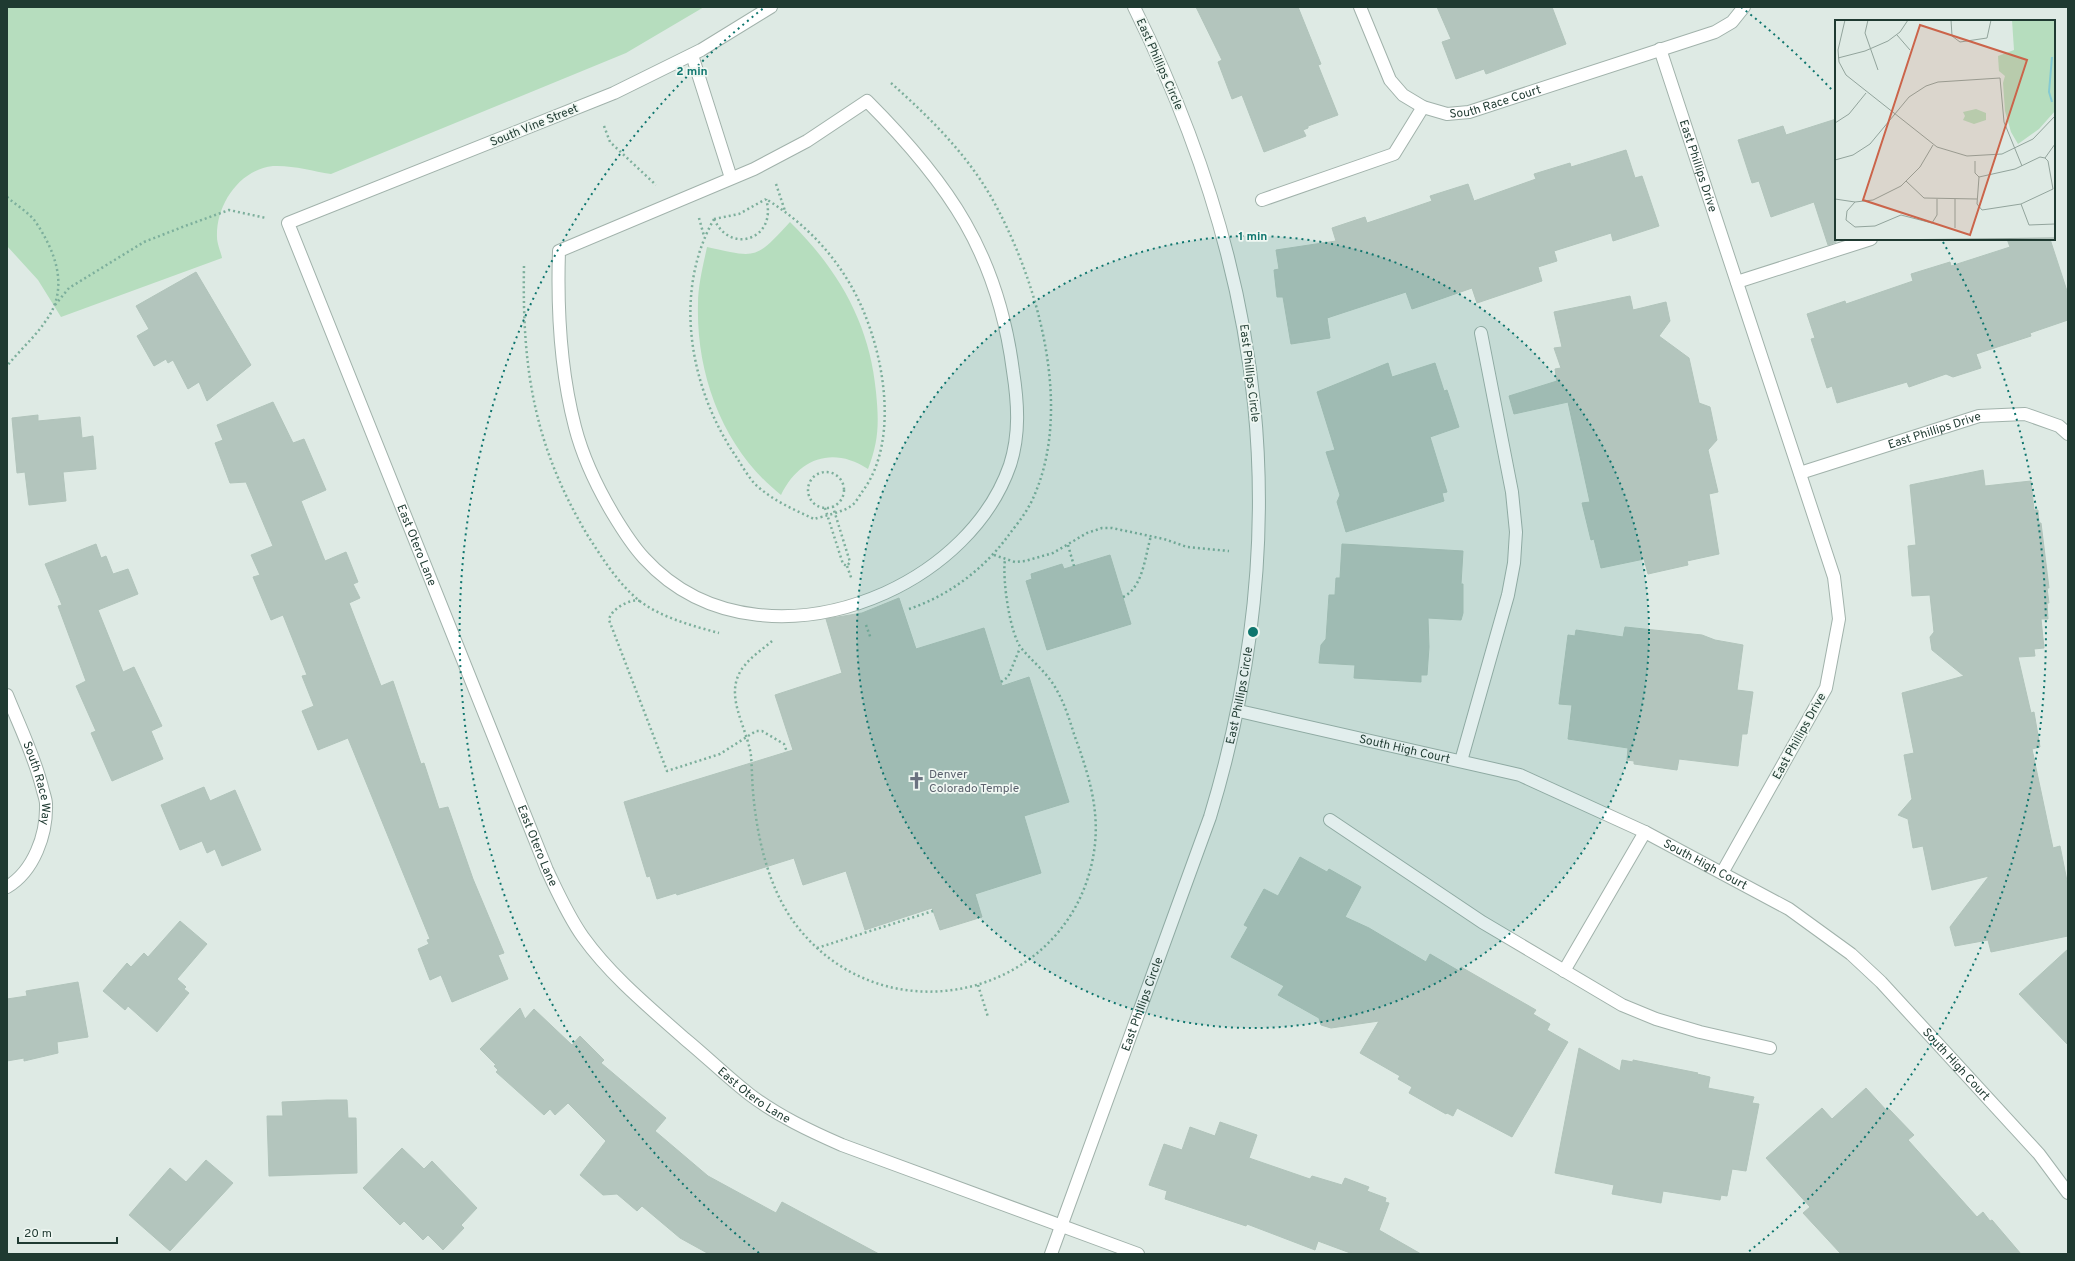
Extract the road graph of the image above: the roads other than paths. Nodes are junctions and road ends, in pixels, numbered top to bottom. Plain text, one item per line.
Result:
1 (771, 7) edge
2 (1134, 7) edge
3 (1360, 7) edge
4 (1744, 7) edge
5 (1660, 49) junction
6 (692, 55) junction
7 (1423, 107) junction
8 (731, 178) junction
9 (1262, 200) dead end
10 (288, 223) joint
11 (1867, 240) edge
12 (1737, 282) junction
13 (1482, 333) dead end
14 (2068, 434) edge
15 (1800, 473) junction
16 (7, 695) edge
17 (1238, 711) junction
18 (1461, 761) junction
19 (1330, 820) dead end
20 (1645, 832) junction
21 (1722, 873) junction
22 (7, 887) edge
23 (1564, 971) junction
24 (1770, 1048) dead end
25 (2068, 1193) edge
26 (1061, 1226) junction
27 (1051, 1254) edge
28 (1138, 1254) edge

1 - 6 street, South Vine Street
2 - 17 street, East Phillips Circle
3 - 7 street, South Race Court
4 - 5 street, South Race Court
5 - 7 street, South Race Court
5 - 12 street, East Phillips Drive
6 - 8 street
6 - 10 street, South Vine Street
7 - 9 street
8 - 8 street
10 - 26 street, East Otero Lane
11 - 12 street
12 - 15 street, East Phillips Drive
13 - 18 street
14 - 15 street, East Phillips Drive
15 - 21 street, East Phillips Drive
16 - 22 street, South Race Way
17 - 18 street, South High Court
17 - 26 street, East Phillips Circle
18 - 20 street, South High Court
19 - 23 street
20 - 21 street, South High Court
20 - 23 street
21 - 25 street, South High Court
23 - 24 street
26 - 27 street, East Phillips Circle
26 - 28 street, East Otero Lane

